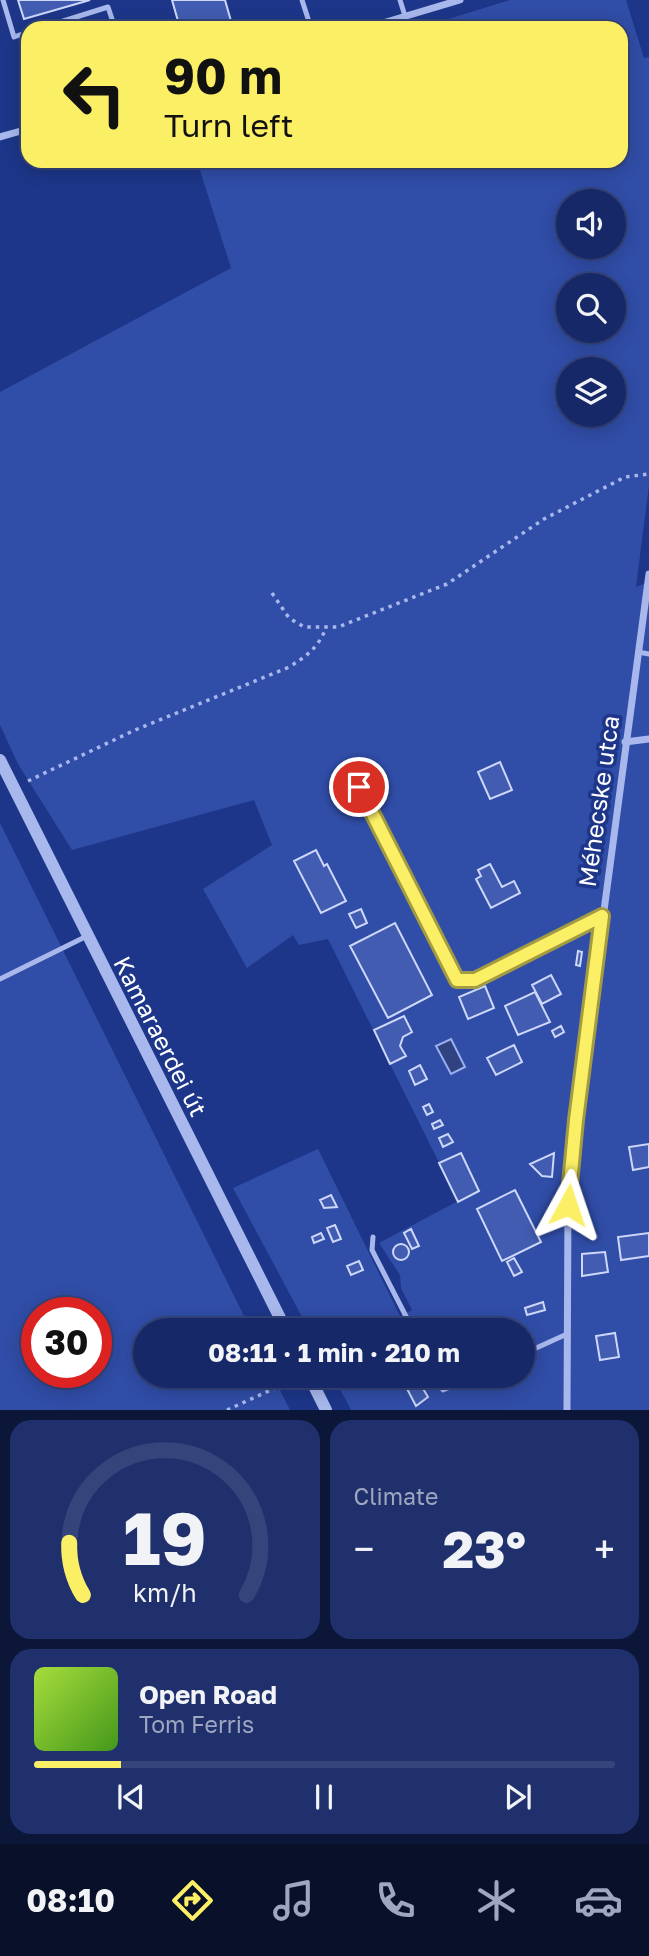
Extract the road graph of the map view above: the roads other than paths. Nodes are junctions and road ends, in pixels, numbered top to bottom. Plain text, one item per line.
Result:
1 (3, 0) edge
2 (302, 0) edge
3 (400, 0) edge
4 (460, 0) edge
5 (405, 16) junction
6 (63, 21) edge
7 (113, 21) edge
8 (308, 21) edge
9 (389, 21) edge
10 (21, 34) edge
11 (21, 131) edge
12 (0, 137) edge
13 (649, 574) edge
14 (638, 652) junction
15 (649, 654) edge
16 (649, 738) edge
17 (625, 742) junction
18 (0, 760) edge
19 (359, 787) dead end
20 (602, 916) junction
21 (88, 936) junction
22 (0, 979) edge
23 (373, 1237) dead end
24 (280, 1318) edge
25 (407, 1318) edge
26 (567, 1334) junction
27 (535, 1349) edge
28 (315, 1388) edge
29 (326, 1410) edge
30 (567, 1410) edge

1 - 10 lane
2 - 8 lane
3 - 5 lane
4 - 5 street
5 - 9 street
6 - 7 lane
11 - 12 street
13 - 14 street, Méhecske utca
14 - 15 lane
14 - 17 street, Méhecske utca
16 - 17 street
17 - 20 street, Méhecske utca
18 - 21 street, Kamaraerdei út
19 - 20 lane
20 - 26 street, Méhecske utca
21 - 22 lane
21 - 24 street, Kamaraerdei út
23 - 25 lane
26 - 27 lane
26 - 30 street, Méhecske utca
28 - 29 street

